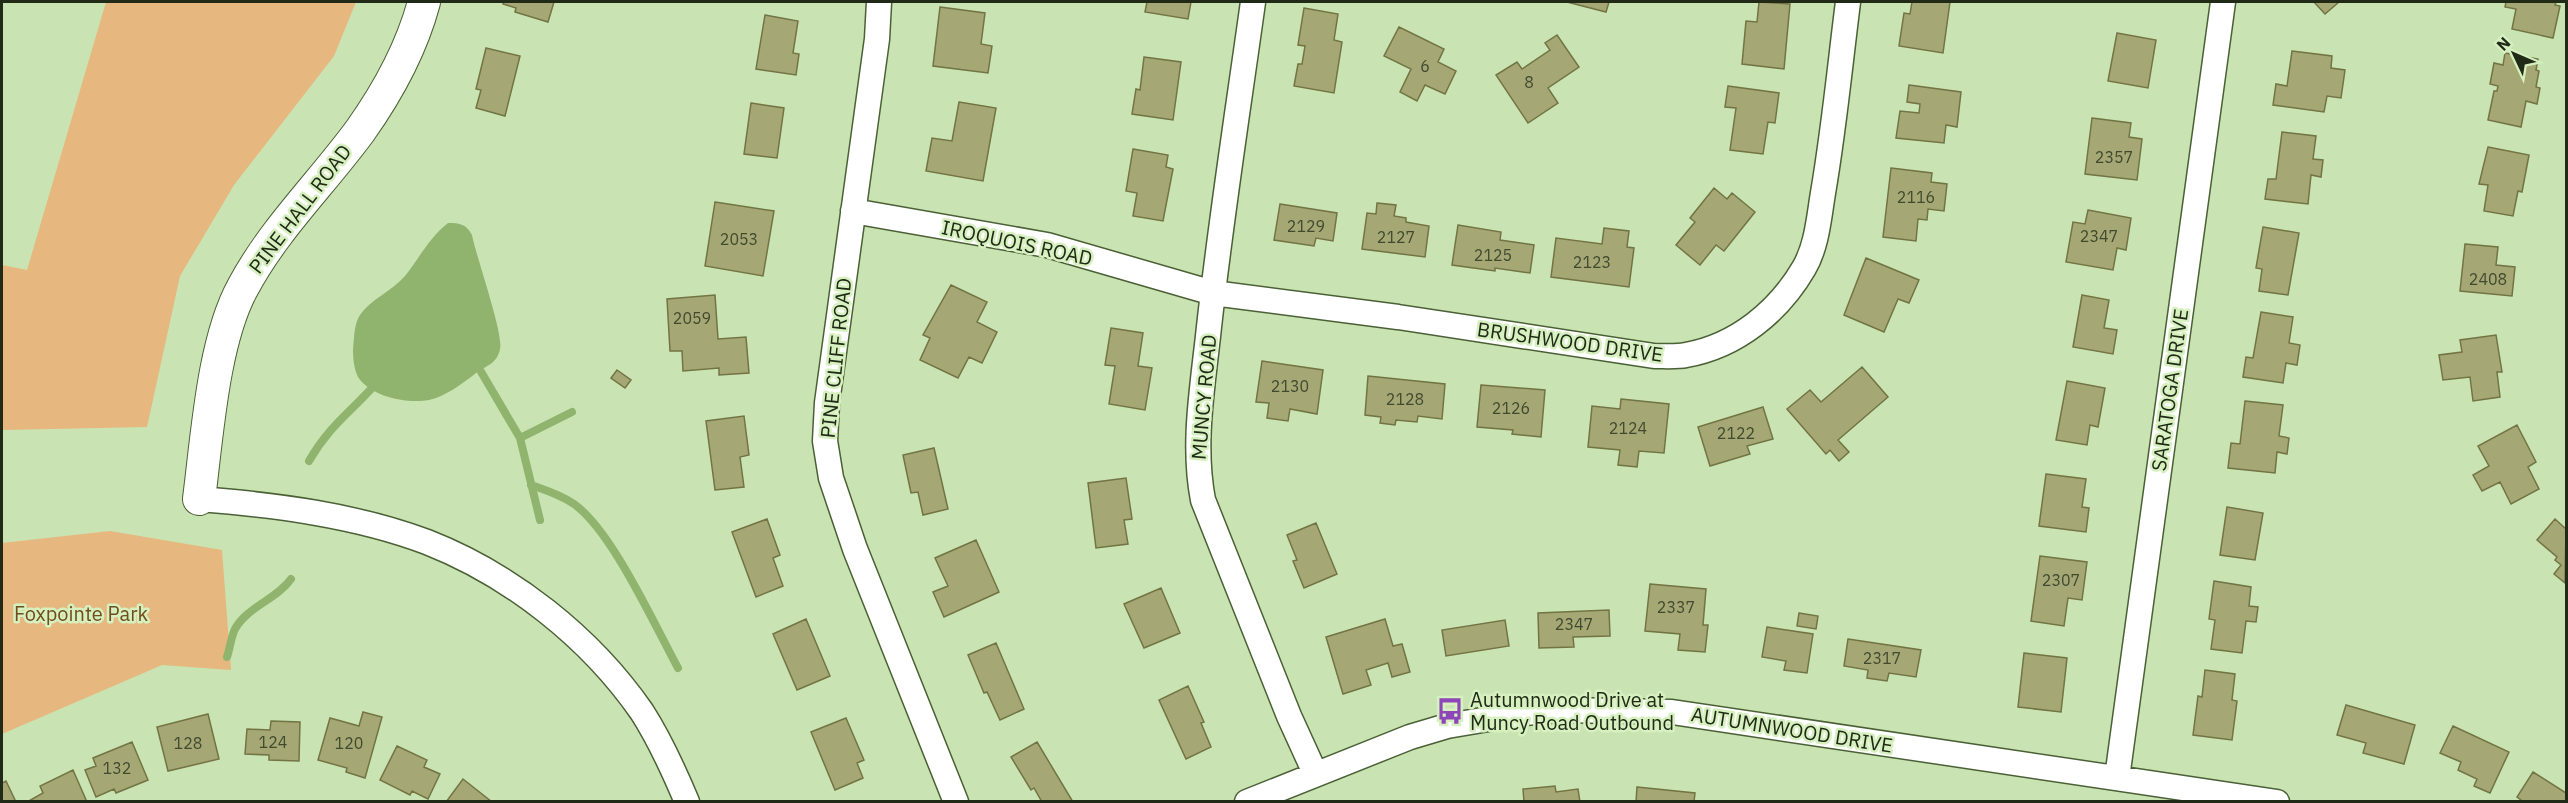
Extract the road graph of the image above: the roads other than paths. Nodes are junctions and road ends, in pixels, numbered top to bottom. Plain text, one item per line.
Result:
1 (424, 2) edge
2 (879, 2) edge
3 (1253, 2) edge
4 (1848, 2) edge
5 (2223, 2) edge
6 (853, 211) junction
7 (1213, 293) junction
8 (199, 499) joint
9 (1315, 773) junction
10 (2117, 778) junction
11 (687, 801) edge
12 (956, 801) edge
13 (1247, 801) edge
14 (2277, 801) edge

1 - 8 street, PINE HALL ROAD
2 - 6 street, PINE CLIFF ROAD
3 - 7 street, MUNCY ROAD
4 - 7 street, BRUSHWOOD DRIVE
5 - 10 street, SARATOGA DRIVE
6 - 7 street, IROQUOIS ROAD
6 - 12 street, PINE CLIFF ROAD
7 - 9 street, MUNCY ROAD
8 - 11 street
9 - 10 street, AUTUMNWOOD DRIVE
9 - 13 street, AUTUMNWOOD DRIVE
10 - 14 street, AUTUMNWOOD DRIVE

